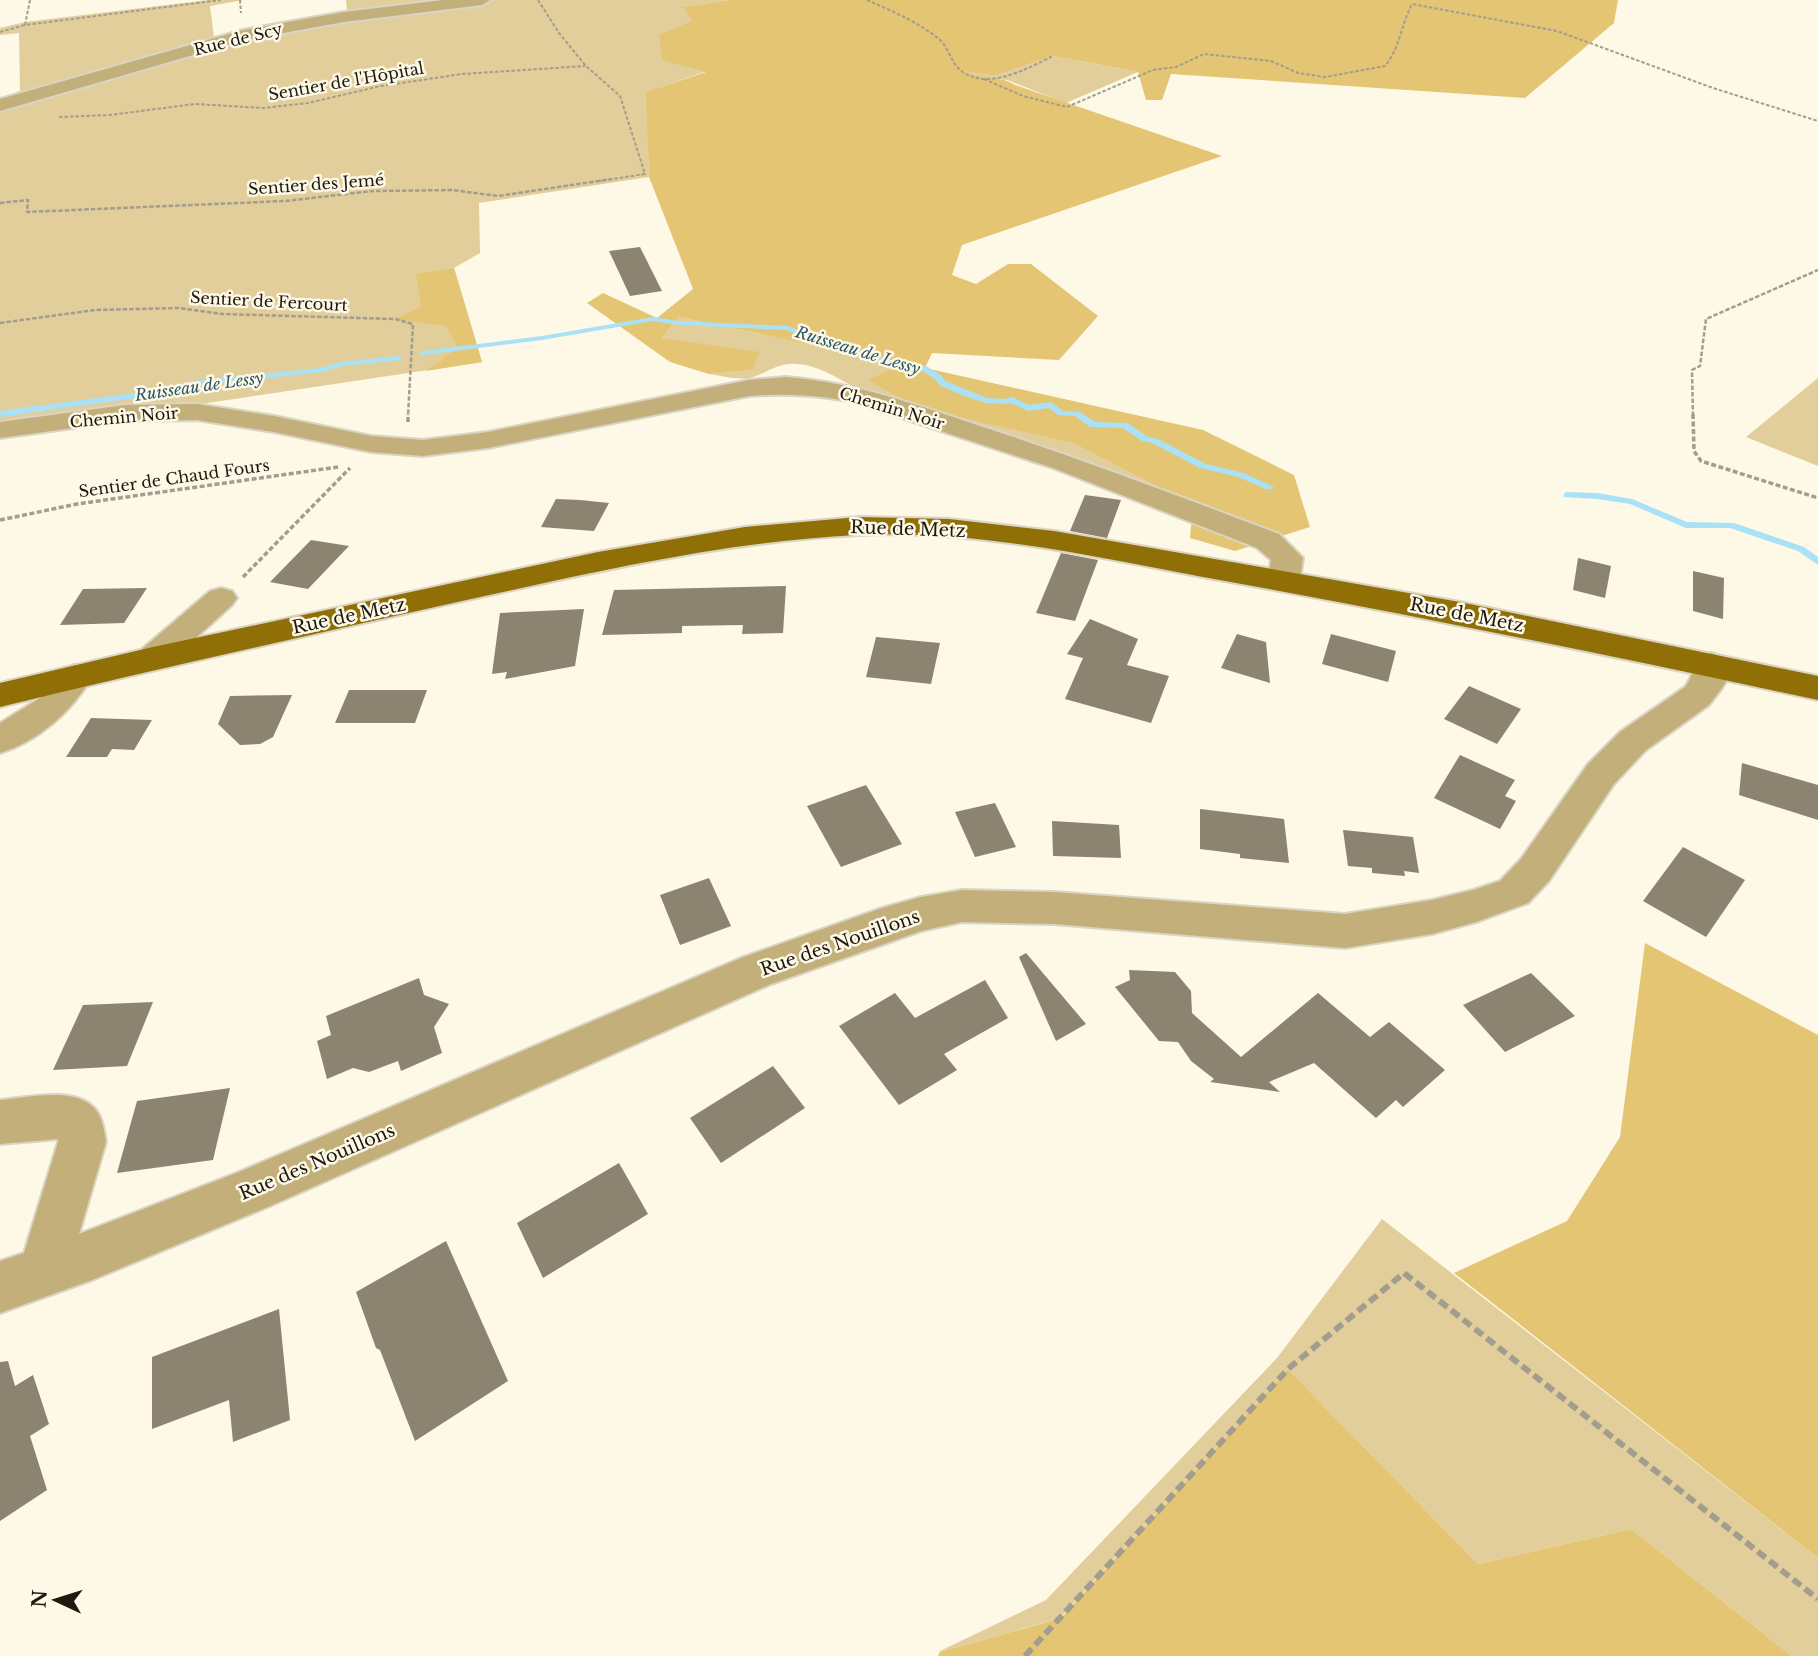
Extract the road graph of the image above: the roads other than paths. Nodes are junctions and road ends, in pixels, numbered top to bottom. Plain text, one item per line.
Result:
1 (482, 0) edge
2 (0, 105) edge
3 (0, 430) edge
4 (1284, 580) junction
5 (221, 598) road end
6 (153, 658) junction
7 (1711, 666) junction
8 (75, 677) junction
9 (1818, 688) edge
10 (0, 695) edge
11 (0, 740) edge
12 (0, 1122) edge
13 (22, 1279) edge

1 - 2 street, Rue de Scy
3 - 4 street, Chemin Noir
4 - 6 main road, Rue de Metz
4 - 7 main road, Rue de Metz
5 - 6 street
6 - 8 main road, Rue de Metz
7 - 9 main road, Rue de Metz
7 - 13 street, Rue des Nouillons
8 - 10 main road, Rue de Metz
8 - 11 street
12 - 13 street

